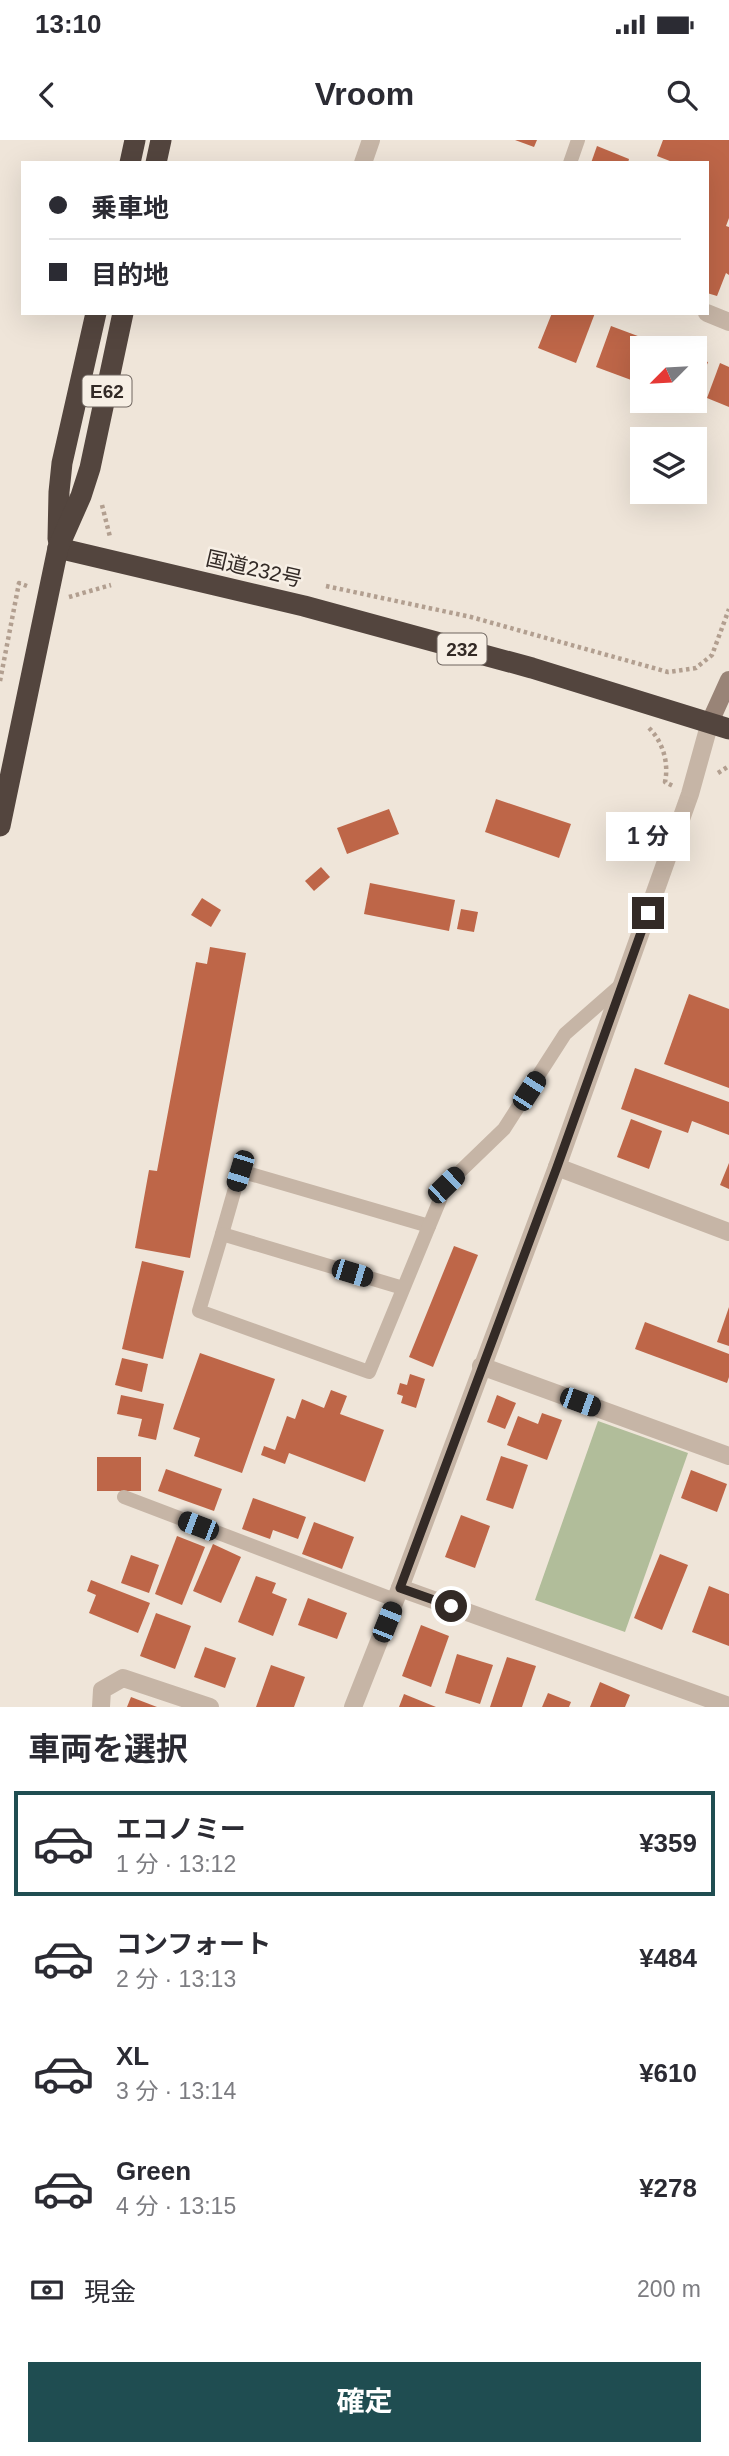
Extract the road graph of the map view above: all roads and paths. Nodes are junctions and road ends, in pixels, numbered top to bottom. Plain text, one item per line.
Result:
1 (135, 140) edge
2 (161, 140) edge
3 (371, 140) edge
4 (578, 140) edge
5 (130, 161) edge
6 (156, 161) edge
7 (364, 161) edge
8 (571, 161) edge
9 (709, 314) edge
10 (96, 315) edge
11 (123, 315) edge
12 (729, 322) edge
13 (58, 548) junction
14 (322, 585) dead end
15 (729, 609) edge
16 (729, 680) edge
17 (646, 725) dead end
18 (723, 725) edge
19 (690, 794) junction
20 (0, 826) edge
21 (622, 984) junction
22 (557, 1167) junction
23 (429, 1226) junction
24 (729, 1232) edge
25 (222, 1234) junction
26 (404, 1288) junction
27 (481, 1366) junction
28 (729, 1456) edge
29 (124, 1497) dead end
30 (398, 1594) junction
31 (729, 1706) edge
32 (102, 1707) edge
33 (210, 1707) edge
34 (353, 1707) edge

1 - 5 highway
2 - 6 highway
3 - 7 street
4 - 8 lane
9 - 12 street
10 - 13 highway, E62
11 - 13 highway, E62
13 - 18 highway, 国道232号 / 232
13 - 20 highway
14 - 15 path
16 - 18 main road
17 - 19 path
18 - 19 street
19 - 21 street
21 - 22 street
21 - 23 lane
22 - 24 street
22 - 27 street
23 - 25 lane
23 - 26 lane
25 - 26 lane
25 - 26 lane
27 - 28 street
27 - 30 street
29 - 30 lane
30 - 31 street
30 - 34 street
32 - 33 street

